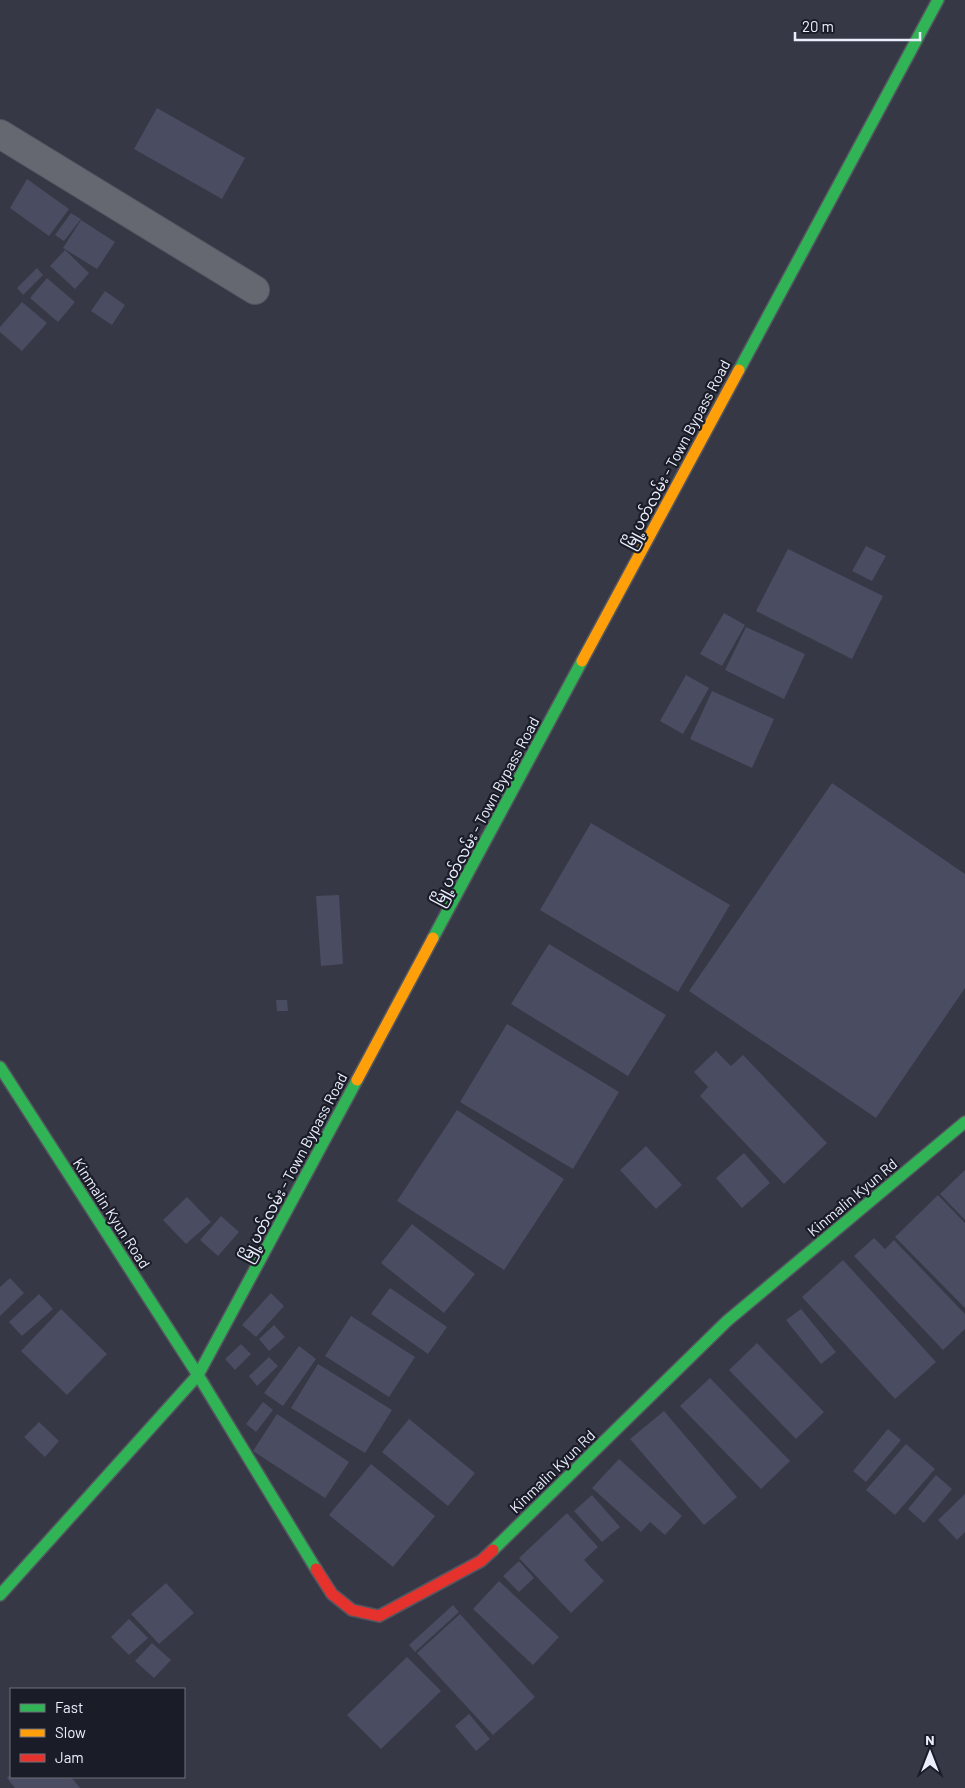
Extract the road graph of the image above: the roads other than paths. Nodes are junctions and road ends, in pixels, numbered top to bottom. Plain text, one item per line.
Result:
1 (938, 0) edge
2 (0, 134) edge
3 (255, 290) dead end
4 (0, 1066) edge
5 (965, 1122) edge
6 (198, 1375) junction
7 (0, 1595) edge

1 - 6 main road, မြို့ပတ်လမ်း - Town Bypass Road
2 - 3 street
4 - 6 main road, Kinmalin Kyun Road
5 - 6 main road, Kinmalin Kyun Rd
6 - 7 main road, မြို့ပတ်လမ်း - Town Bypass Road

